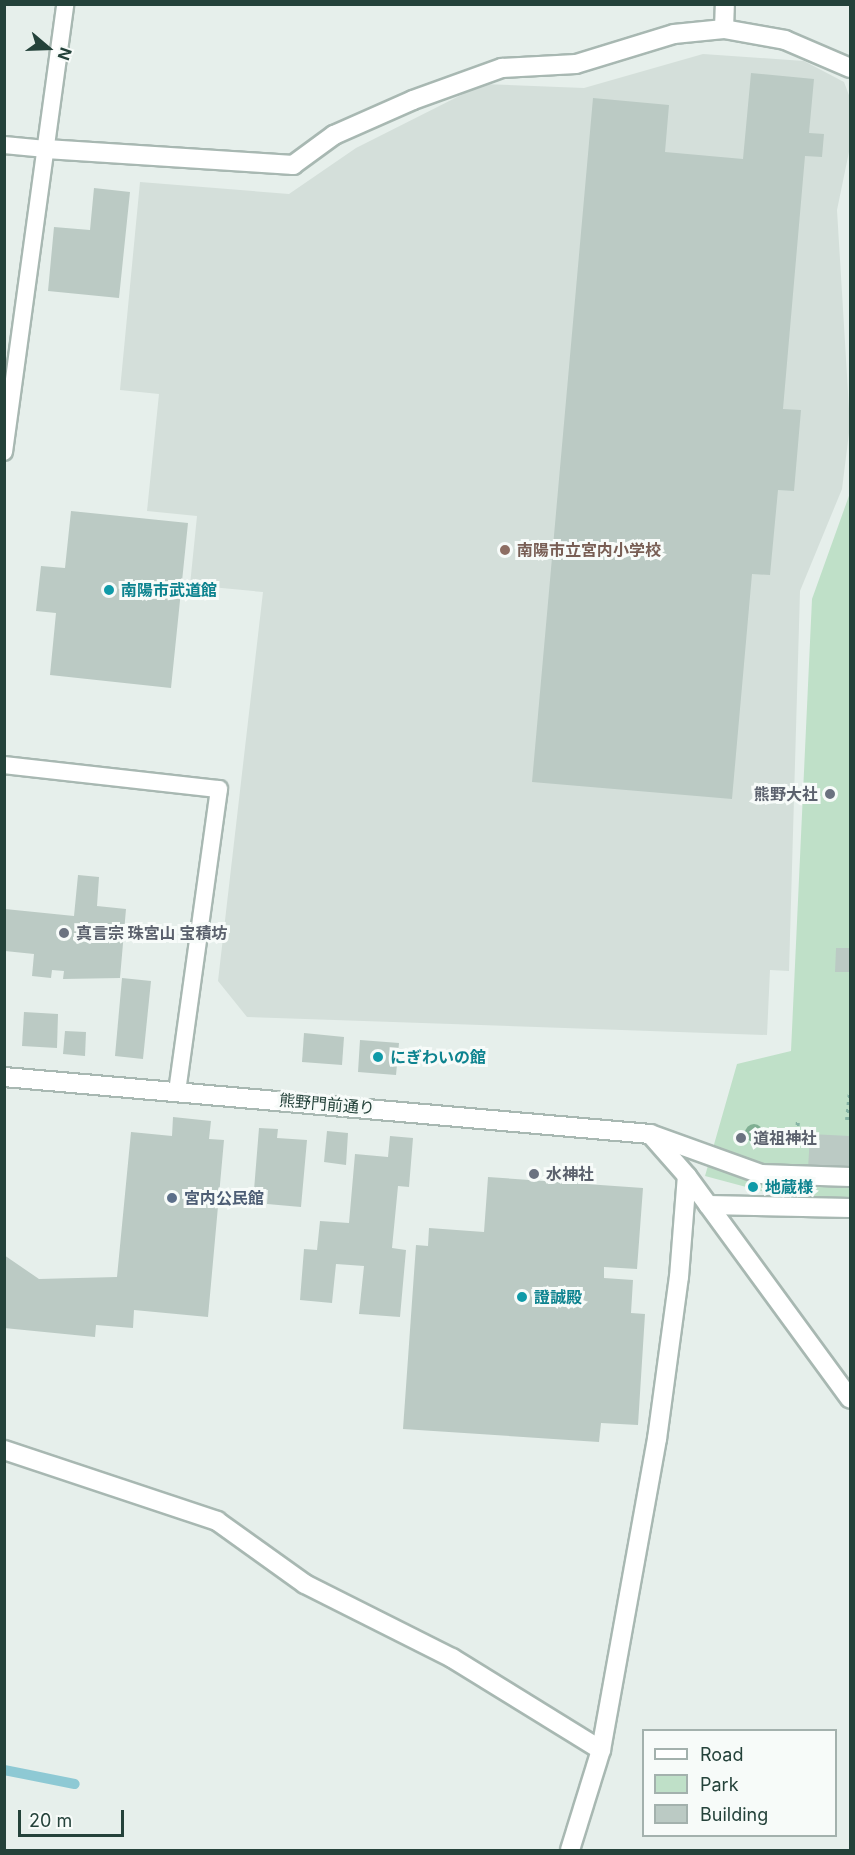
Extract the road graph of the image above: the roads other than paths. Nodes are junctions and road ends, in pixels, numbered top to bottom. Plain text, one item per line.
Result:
1 (65, 4) edge
2 (725, 4) edge
3 (724, 29) junction
4 (850, 68) edge
5 (4, 145) edge
6 (46, 149) junction
7 (4, 452) edge
8 (4, 765) edge
9 (4, 1077) edge
10 (177, 1090) junction
11 (650, 1134) junction
12 (687, 1176) junction
13 (850, 1177) edge
14 (708, 1205) junction
15 (850, 1208) edge
16 (850, 1399) edge
17 (4, 1450) edge
18 (601, 1750) junction
19 (570, 1851) edge

1 - 6 lane
2 - 3 street
3 - 4 street
3 - 6 street
5 - 6 lane
6 - 7 lane
8 - 10 lane
9 - 10 street, 熊野門前通り
10 - 11 street, 熊野門前通り
11 - 12 street
11 - 13 street, 熊野門前通り
12 - 14 street
12 - 18 street
14 - 15 street
14 - 16 street
17 - 18 street
18 - 19 street

